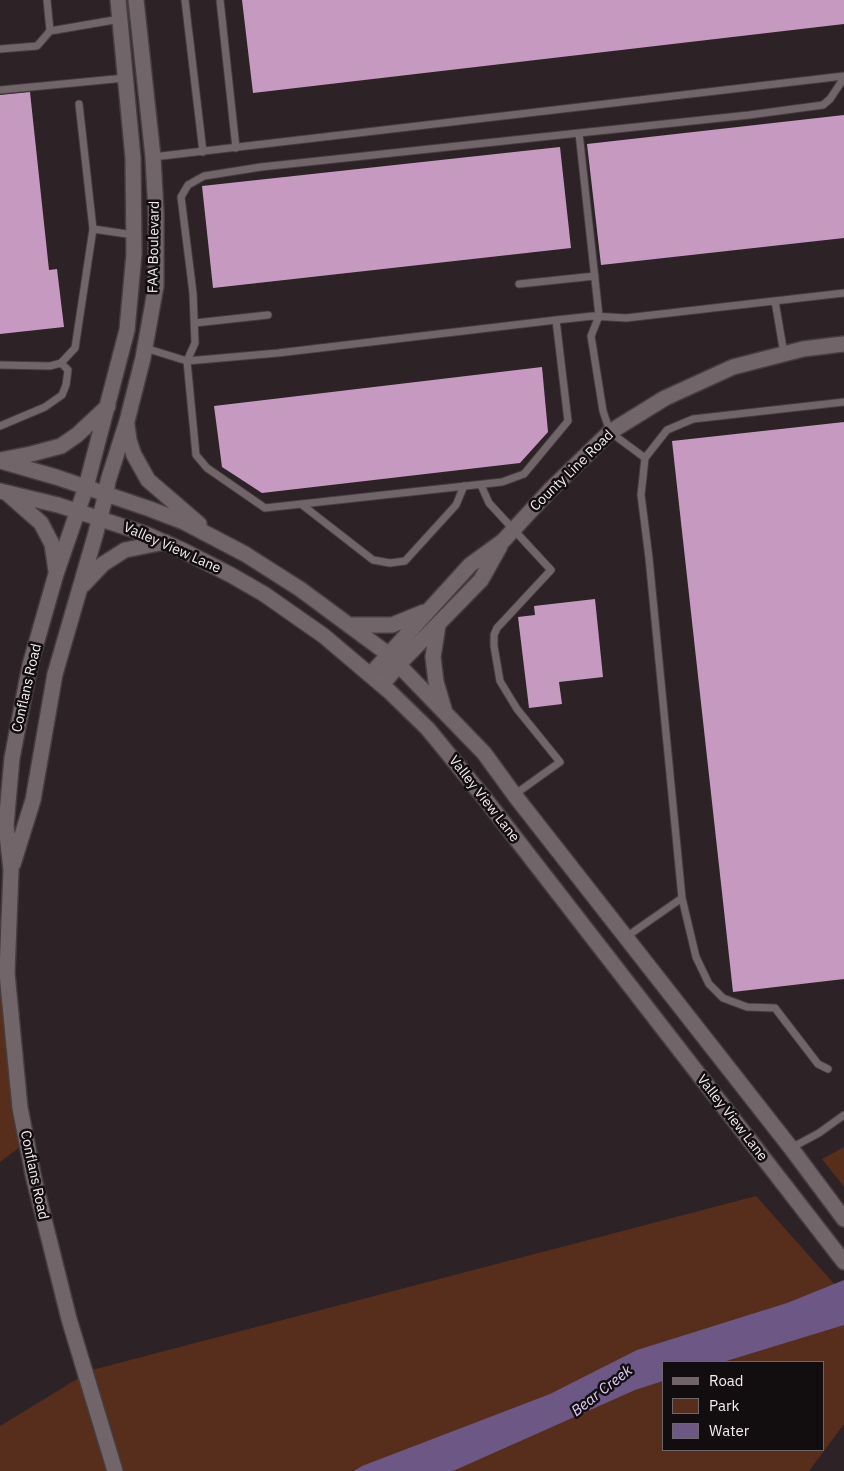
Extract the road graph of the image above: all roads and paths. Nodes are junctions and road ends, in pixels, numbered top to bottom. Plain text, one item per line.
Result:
1 (47, 0) edge
2 (118, 0) edge
3 (136, 0) edge
4 (185, 0) edge
5 (220, 0) edge
6 (138, 17) junction
7 (120, 19) junction
8 (50, 31) junction
9 (0, 50) edge
10 (844, 77) edge
11 (126, 78) junction
12 (0, 90) edge
13 (79, 104) dead end
14 (579, 133) junction
15 (236, 148) junction
16 (203, 152) junction
17 (153, 157) junction
18 (93, 229) junction
19 (134, 235) junction
20 (595, 276) junction
21 (519, 284) dead end
22 (844, 293) edge
23 (775, 301) junction
24 (268, 315) dead end
25 (599, 316) junction
26 (556, 320) junction
27 (194, 324) junction
28 (844, 344) edge
29 (145, 348) junction
30 (784, 354) junction
31 (187, 360) junction
32 (61, 363) junction
33 (0, 365) edge
34 (844, 402) edge
35 (108, 406) junction
36 (127, 421) junction
37 (0, 426) edge
38 (610, 432) junction
39 (645, 458) junction
40 (0, 461) edge
41 (481, 485) junction
42 (464, 486) junction
43 (86, 488) junction
44 (2, 491) edge
45 (106, 494) junction
46 (301, 504) junction
47 (77, 511) junction
48 (100, 518) junction
49 (508, 535) junction
50 (217, 540) junction
51 (165, 542) junction
52 (56, 574) junction
53 (80, 588) junction
54 (430, 609) junction
55 (351, 625) junction
56 (438, 625) junction
57 (394, 659) junction
58 (376, 680) junction
59 (446, 712) junction
60 (514, 795) junction
61 (11, 870) junction
62 (682, 898) junction
63 (626, 937) junction
64 (606, 955) junction
65 (828, 1069) dead end
66 (844, 1115) edge
67 (791, 1148) junction
68 (844, 1219) edge
69 (844, 1262) edge
70 (115, 1471) edge

1 - 8 lane
2 - 7 street, FAA Boulevard
3 - 6 street, FAA Boulevard
4 - 16 lane
5 - 15 lane
6 - 7 street
6 - 17 street, FAA Boulevard
7 - 8 lane
7 - 11 street, FAA Boulevard
8 - 9 lane
10 - 14 lane
10 - 15 lane
11 - 12 lane
11 - 19 street, FAA Boulevard
13 - 18 lane
14 - 20 lane
14 - 27 lane
15 - 16 lane
16 - 17 lane
17 - 29 street, FAA Boulevard
18 - 19 lane
18 - 32 lane
19 - 35 street, FAA Boulevard
20 - 21 lane
20 - 25 lane
22 - 23 lane
23 - 25 lane
23 - 30 lane
24 - 27 lane
25 - 26 lane
25 - 38 lane
26 - 31 lane
26 - 41 lane
27 - 31 lane
28 - 30 street, County Line Road
29 - 31 lane
29 - 36 street, FAA Boulevard
30 - 38 street, County Line Road
31 - 46 lane
32 - 33 lane
32 - 37 lane
34 - 39 lane
35 - 40 street
35 - 43 street, FAA Boulevard
36 - 45 street, FAA Boulevard
36 - 50 street
38 - 39 lane
38 - 49 street, County Line Road
39 - 62 lane
40 - 43 street, Valley View Lane
41 - 42 lane
41 - 49 lane
42 - 46 lane
42 - 46 lane
43 - 45 street, Valley View Lane
43 - 47 street, FAA Boulevard
44 - 47 street, Valley View Lane
44 - 52 street
45 - 48 street, FAA Boulevard
45 - 50 street, Valley View Lane
47 - 48 street, Valley View Lane
47 - 52 street, Conflans Road
48 - 51 street, Valley View Lane
48 - 53 street, Conflans Road
49 - 54 street, County Line Road
49 - 56 street, County Line Road
49 - 60 lane
50 - 55 street, Valley View Lane
51 - 53 street
51 - 58 street, Valley View Lane
52 - 61 street, Conflans Road
53 - 61 street, Conflans Road
54 - 55 street
54 - 57 street, County Line Road
55 - 57 street, Valley View Lane
56 - 57 street, County Line Road
56 - 59 street
57 - 58 street, County Line Road
57 - 59 street, Valley View Lane
58 - 64 street, Valley View Lane
59 - 60 street, Valley View Lane
60 - 63 street, Valley View Lane
61 - 70 street, Conflans Road
62 - 63 lane
62 - 65 lane
63 - 64 street
63 - 67 street, Valley View Lane
64 - 69 street, Valley View Lane
66 - 67 lane
67 - 68 street, Valley View Lane

